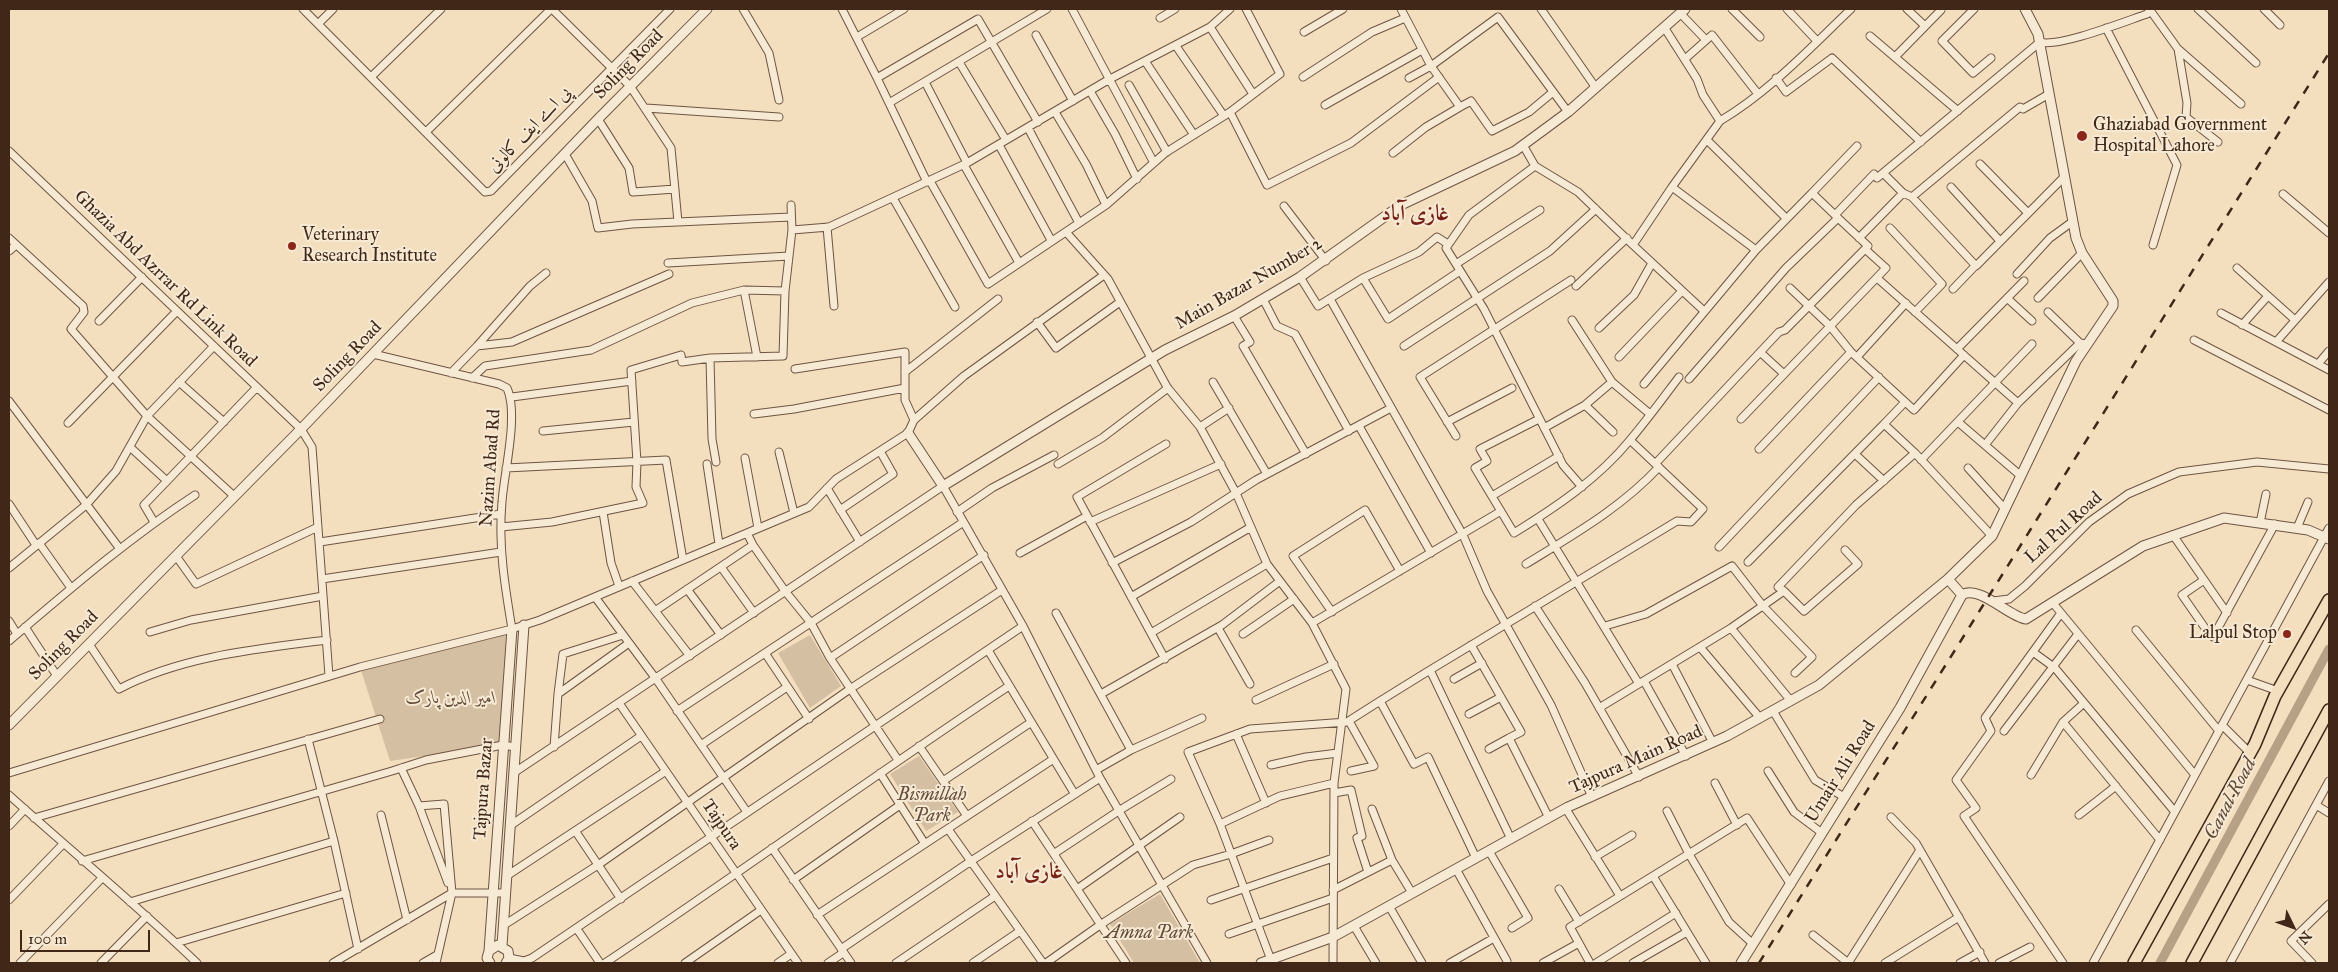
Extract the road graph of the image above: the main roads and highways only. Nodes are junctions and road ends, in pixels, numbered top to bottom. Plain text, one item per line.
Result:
1 (2329, 600) edge
2 (2329, 710) edge
3 (2134, 963) edge
4 (2192, 963) edge

1 - 3 highway
2 - 4 highway

